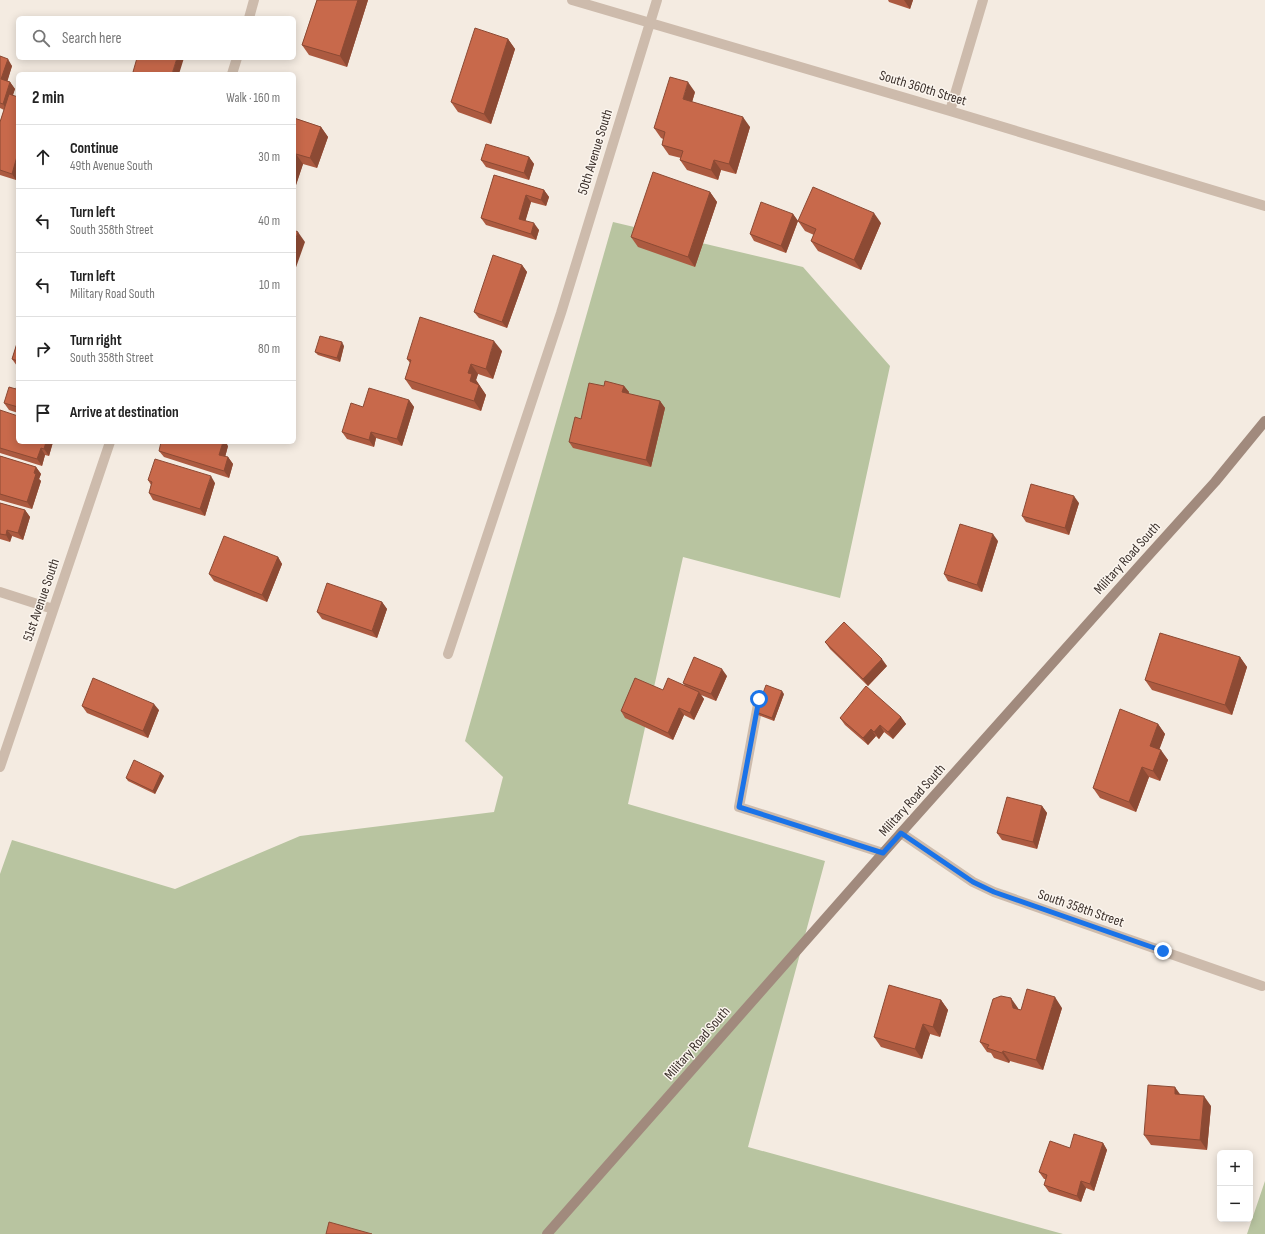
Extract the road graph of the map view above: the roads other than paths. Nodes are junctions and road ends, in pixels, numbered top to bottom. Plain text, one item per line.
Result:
1 (254, 0) edge
2 (572, 0) edge
3 (657, 0) edge
4 (983, 0) edge
5 (250, 16) edge
6 (650, 22) junction
7 (236, 60) edge
8 (233, 72) edge
9 (950, 111) junction
10 (1265, 206) edge
11 (1265, 421) edge
12 (109, 444) edge
13 (0, 592) edge
14 (53, 609) junction
15 (448, 654) dead end
16 (759, 699) edge
17 (0, 768) edge
18 (901, 833) junction
19 (883, 853) junction
20 (1262, 986) dead end
21 (547, 1234) edge

1 - 5 street
2 - 6 street, South 360th Street
3 - 6 street, 50th Avenue South
4 - 9 street
6 - 9 street, South 360th Street
6 - 15 street, 50th Avenue South
7 - 8 street
9 - 10 street, South 360th Street
11 - 18 main road, Military Road South
12 - 14 street, 51st Avenue South
13 - 14 street
14 - 17 street, 51st Avenue South
16 - 19 street
18 - 19 main road, Military Road South
18 - 20 street, South 358th Street
19 - 21 main road, Military Road South

